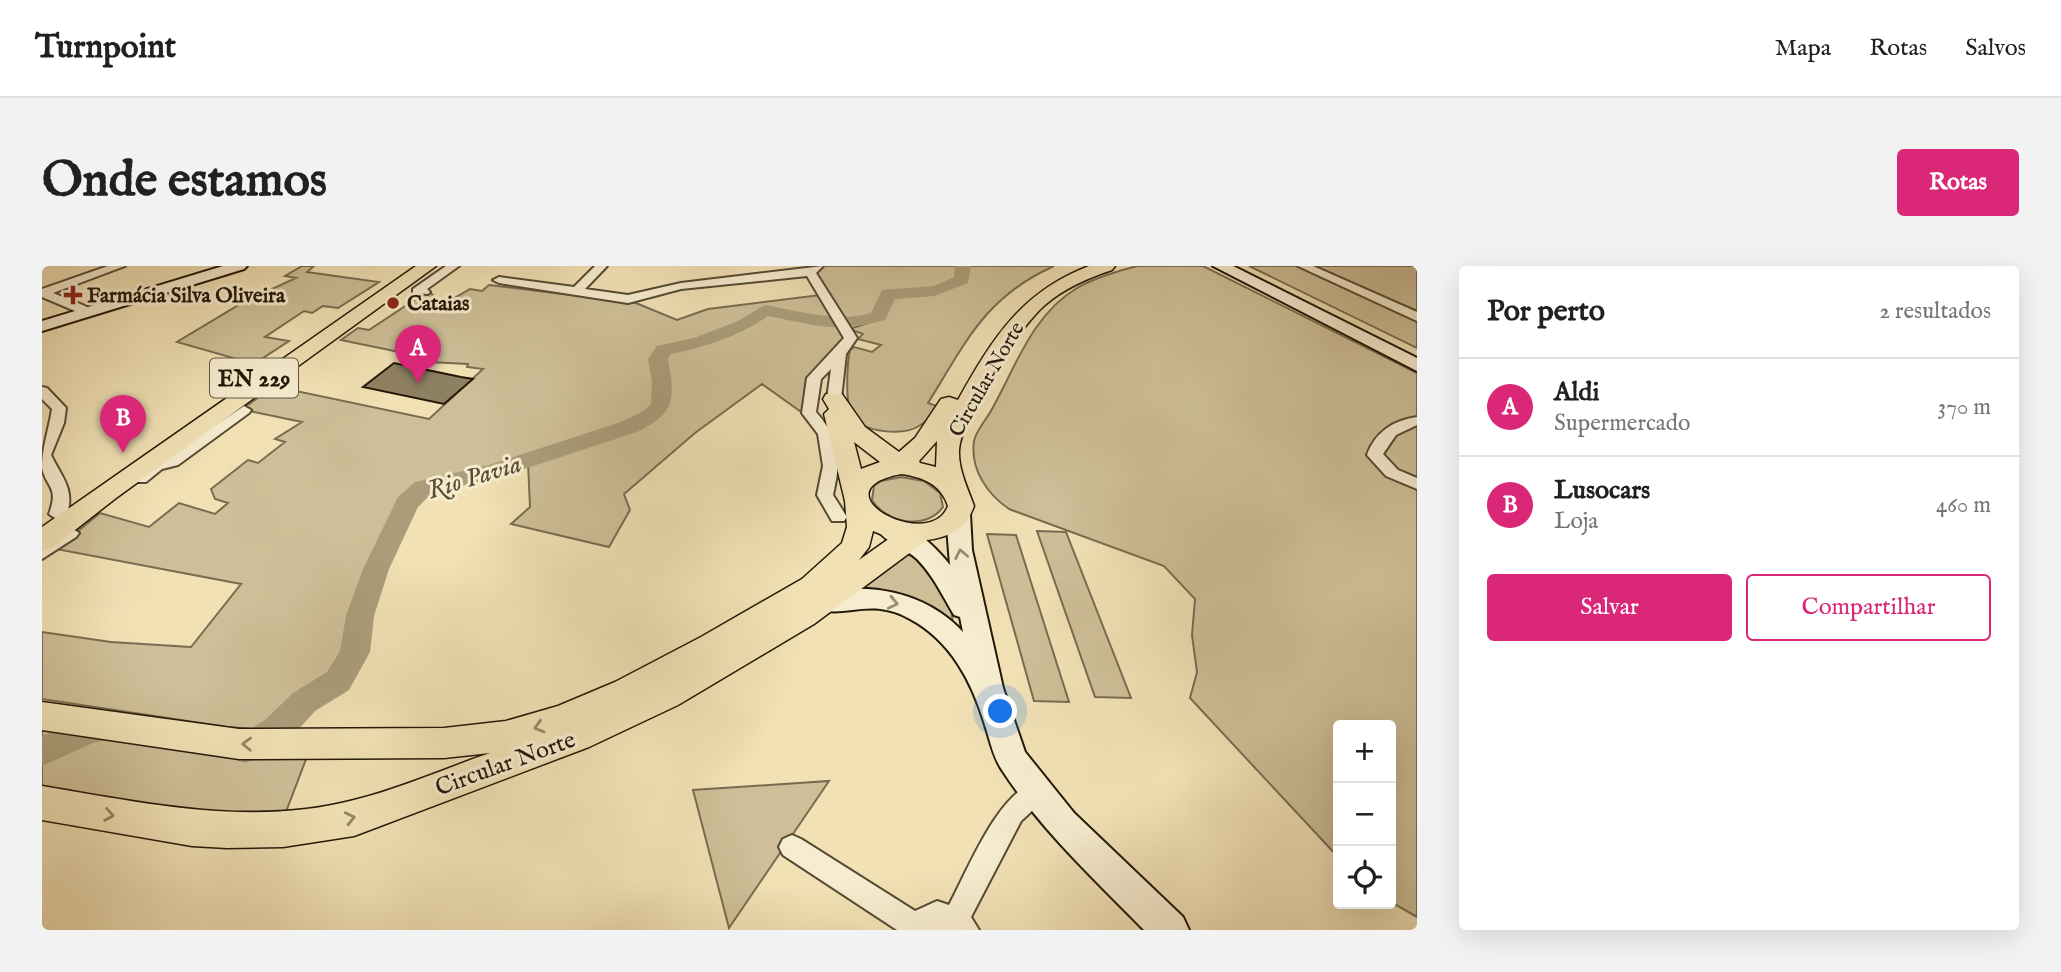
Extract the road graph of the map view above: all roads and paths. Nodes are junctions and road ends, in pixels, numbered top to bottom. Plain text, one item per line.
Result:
1 (119, 266) edge
2 (239, 266) edge
3 (416, 266) edge
4 (427, 266) edge
5 (453, 266) edge
6 (601, 266) edge
7 (1080, 266) edge
8 (1106, 266) edge
9 (1222, 266) edge
10 (1235, 266) edge
11 (1304, 266) edge
12 (813, 269) edge
13 (499, 280) dead end
14 (424, 292) dead end
15 (576, 292) junction
16 (42, 293) edge
17 (89, 313) junction
18 (1417, 317) edge
19 (42, 326) edge
20 (42, 333) edge
21 (841, 349) junction
22 (1417, 357) edge
23 (1417, 365) edge
24 (818, 373) junction
25 (835, 388) junction
26 (42, 391) edge
27 (244, 411) dead end
28 (848, 421) junction
29 (1417, 421) edge
30 (933, 430) junction
31 (199, 435) junction
32 (44, 443) edge
33 (901, 466) junction
34 (1417, 484) edge
35 (958, 505) junction
36 (856, 509) junction
37 (50, 520) edge
38 (912, 536) junction
39 (42, 541) edge
40 (42, 553) edge
41 (825, 602) junction
42 (980, 641) junction
43 (988, 688) junction
44 (42, 716) edge
45 (1036, 792) junction
46 (42, 803) edge
47 (792, 847) dead end
48 (960, 925) edge
49 (918, 929) edge
50 (1170, 930) edge

1 - 16 street
2 - 17 street
3 - 37 main road, EN 229
4 - 31 main road, EN 229
5 - 14 street
6 - 15 street
7 - 30 main road, Circular Norte
8 - 35 main road, Circular Norte
9 - 23 street
10 - 22 street
11 - 18 street
12 - 15 street
12 - 21 street
13 - 15 street
16 - 17 street
17 - 19 street
17 - 20 street
21 - 24 street
21 - 25 street
24 - 25 street
24 - 36 street
25 - 28 main road
25 - 36 main road, Circular Norte
26 - 32 street
27 - 31 street
28 - 30 main road
28 - 33 main road
29 - 34 street
30 - 33 main road, Circular Norte
31 - 39 main road, EN 229
31 - 40 street
32 - 37 street
33 - 35 main road
33 - 36 main road
35 - 38 main road
42 -> 35 street
36 - 38 main road
36 -> 44 main road, Circular Norte
38 - 41 main road, Circular Norte
38 - 42 street
41 -> 43 street
46 -> 41 main road, Circular Norte
42 - 43 street
43 - 45 street
45 - 48 street
45 - 50 street
47 - 49 street
48 - 49 street

